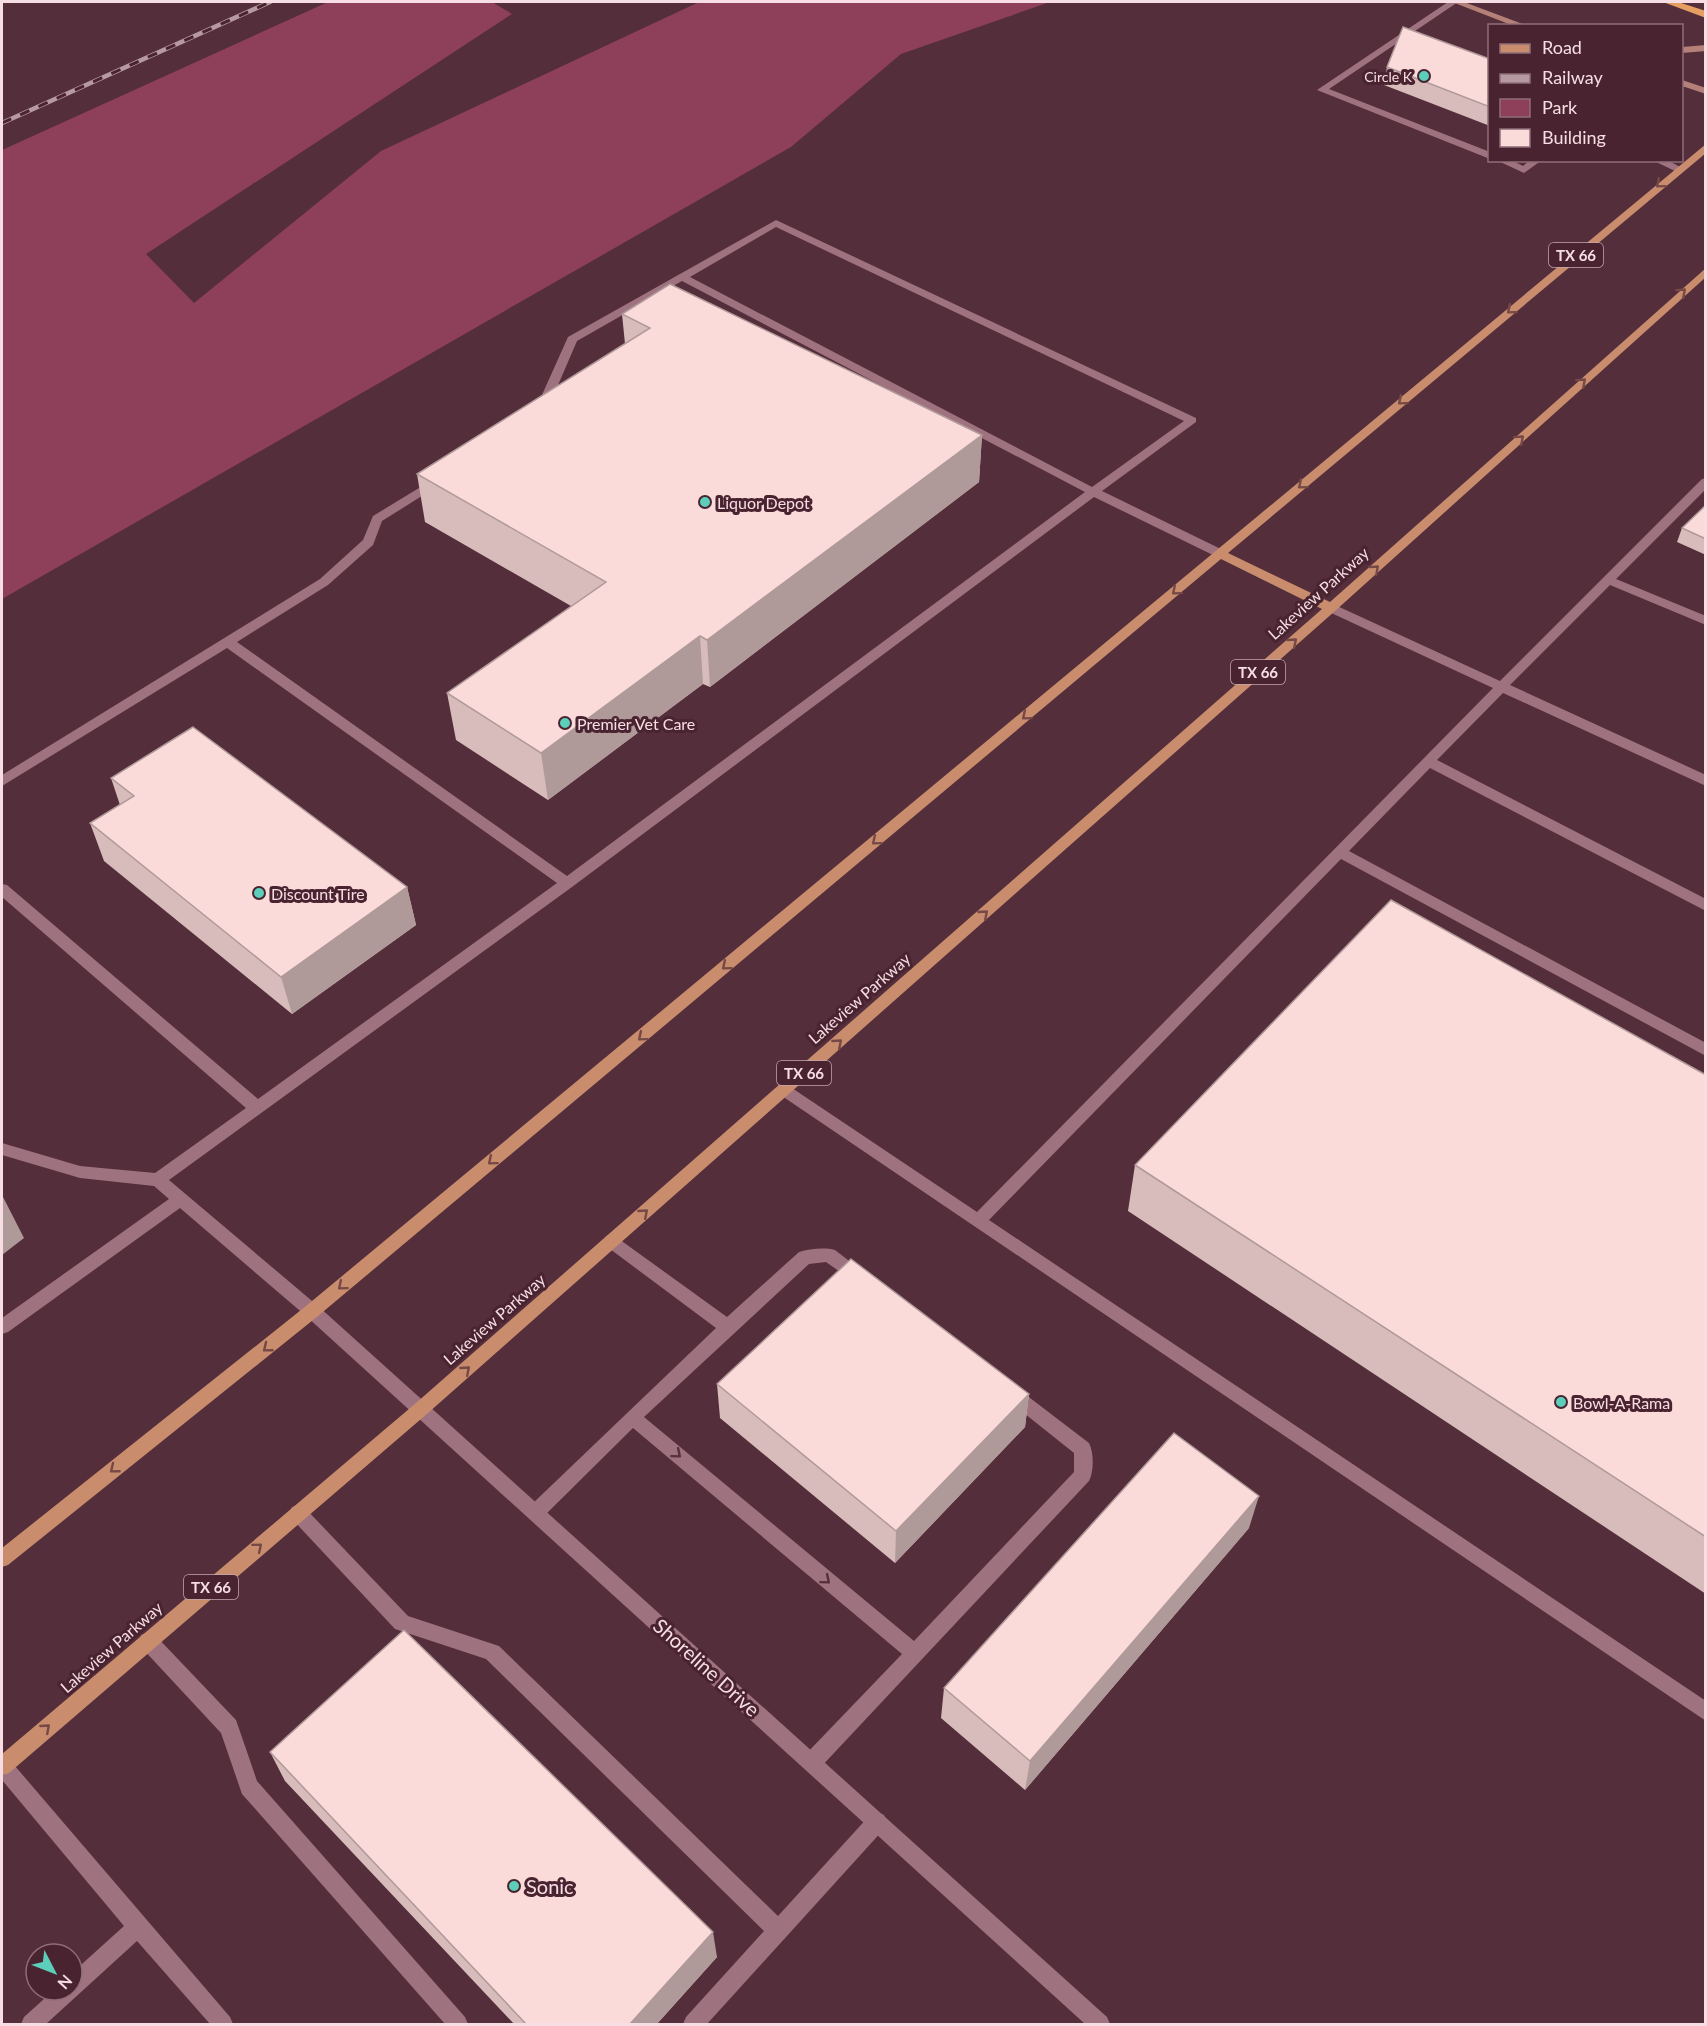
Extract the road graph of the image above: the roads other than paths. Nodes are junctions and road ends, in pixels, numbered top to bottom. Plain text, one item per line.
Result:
1 (1455, 2) edge
2 (1669, 2) edge
3 (1706, 15) edge
4 (1518, 24) edge
5 (1706, 48) edge
6 (1683, 50) edge
7 (1683, 82) edge
8 (1706, 91) edge
9 (1706, 147) edge
10 (1488, 155) edge
11 (1506, 162) edge
12 (1534, 162) edge
13 (1662, 162) edge
14 (1679, 169) junction
15 (1706, 271) edge
16 (682, 277) junction
17 (538, 417) edge
18 (447, 474) edge
19 (1706, 482) edge
20 (1093, 492) junction
21 (1221, 554) junction
22 (1608, 580) junction
23 (1331, 608) junction
24 (1706, 621) edge
25 (228, 642) junction
26 (1501, 687) junction
27 (1428, 761) junction
28 (2, 781) edge
29 (1706, 781) edge
30 (1340, 852) junction
31 (567, 883) junction
32 (2, 889) edge
33 (1706, 906) edge
34 (1706, 1050) edge
35 (784, 1090) junction
36 (257, 1108) junction
37 (2, 1149) edge
38 (158, 1180) junction
39 (179, 1200) junction
40 (978, 1221) junction
41 (612, 1242) junction
42 (876, 1291) edge
43 (312, 1311) junction
44 (2, 1327) edge
45 (728, 1327) junction
46 (999, 1384) edge
47 (422, 1408) junction
48 (632, 1417) junction
49 (536, 1512) junction
50 (298, 1513) junction
51 (2, 1559) edge
52 (148, 1641) junction
53 (915, 1653) junction
54 (1706, 1712) edge
55 (812, 1762) junction
56 (2, 1766) edge
57 (877, 1822) junction
58 (138, 1927) junction
59 (779, 1931) junction
60 (84, 1977) edge
61 (57, 2002) edge
62 (31, 2025) edge
63 (223, 2025) edge
64 (458, 2025) edge
65 (693, 2025) edge
66 (1100, 2025) edge

1 - 4 main road
1 - 10 street
2 - 3 highway
5 - 6 main road
7 - 8 main road
9 - 14 main road, TX 66
11 - 12 street
13 - 14 street
14 -> 21 main road, TX 66
23 -> 15 main road, Lakeview Parkway / TX 66
16 - 17 street
16 - 20 street
16 - 20 street
18 - 25 street
19 - 22 street
20 - 21 street
20 - 31 street
21 - 23 main road
21 -> 43 main road, TX 66
22 - 24 street
22 - 26 street
23 - 26 street
35 -> 23 main road, Lakeview Parkway / TX 66
25 - 28 street
25 - 31 street
26 - 27 street
26 - 29 street
27 - 30 street
27 - 33 street
30 - 34 street
30 - 40 street
31 - 36 street
32 - 36 street
35 - 40 street
41 -> 35 main road, Lakeview Parkway / TX 66
36 - 38 street
37 - 38 street
38 - 39 street, Shoreline Drive
39 - 43 street, Shoreline Drive
39 - 44 street
40 - 54 street
41 - 45 street
47 -> 41 main road, Lakeview Parkway / TX 66
42 - 45 street
43 - 47 street, Shoreline Drive
43 -> 51 main road, TX 66
45 - 48 street
46 - 53 street
47 - 49 street, Shoreline Drive
47 - 50 main road, Lakeview Parkway / TX 66
48 - 49 street
48 -> 53 street
49 - 55 street, Shoreline Drive
52 -> 50 main road, Lakeview Parkway / TX 66
50 - 59 street
56 -> 52 main road, Lakeview Parkway / TX 66
52 - 64 street
53 - 55 street
55 - 57 street, Shoreline Drive
56 - 58 street
57 - 59 street
57 - 66 street, Shoreline Drive
58 - 60 street
58 - 63 street
59 - 65 street
61 - 62 street

